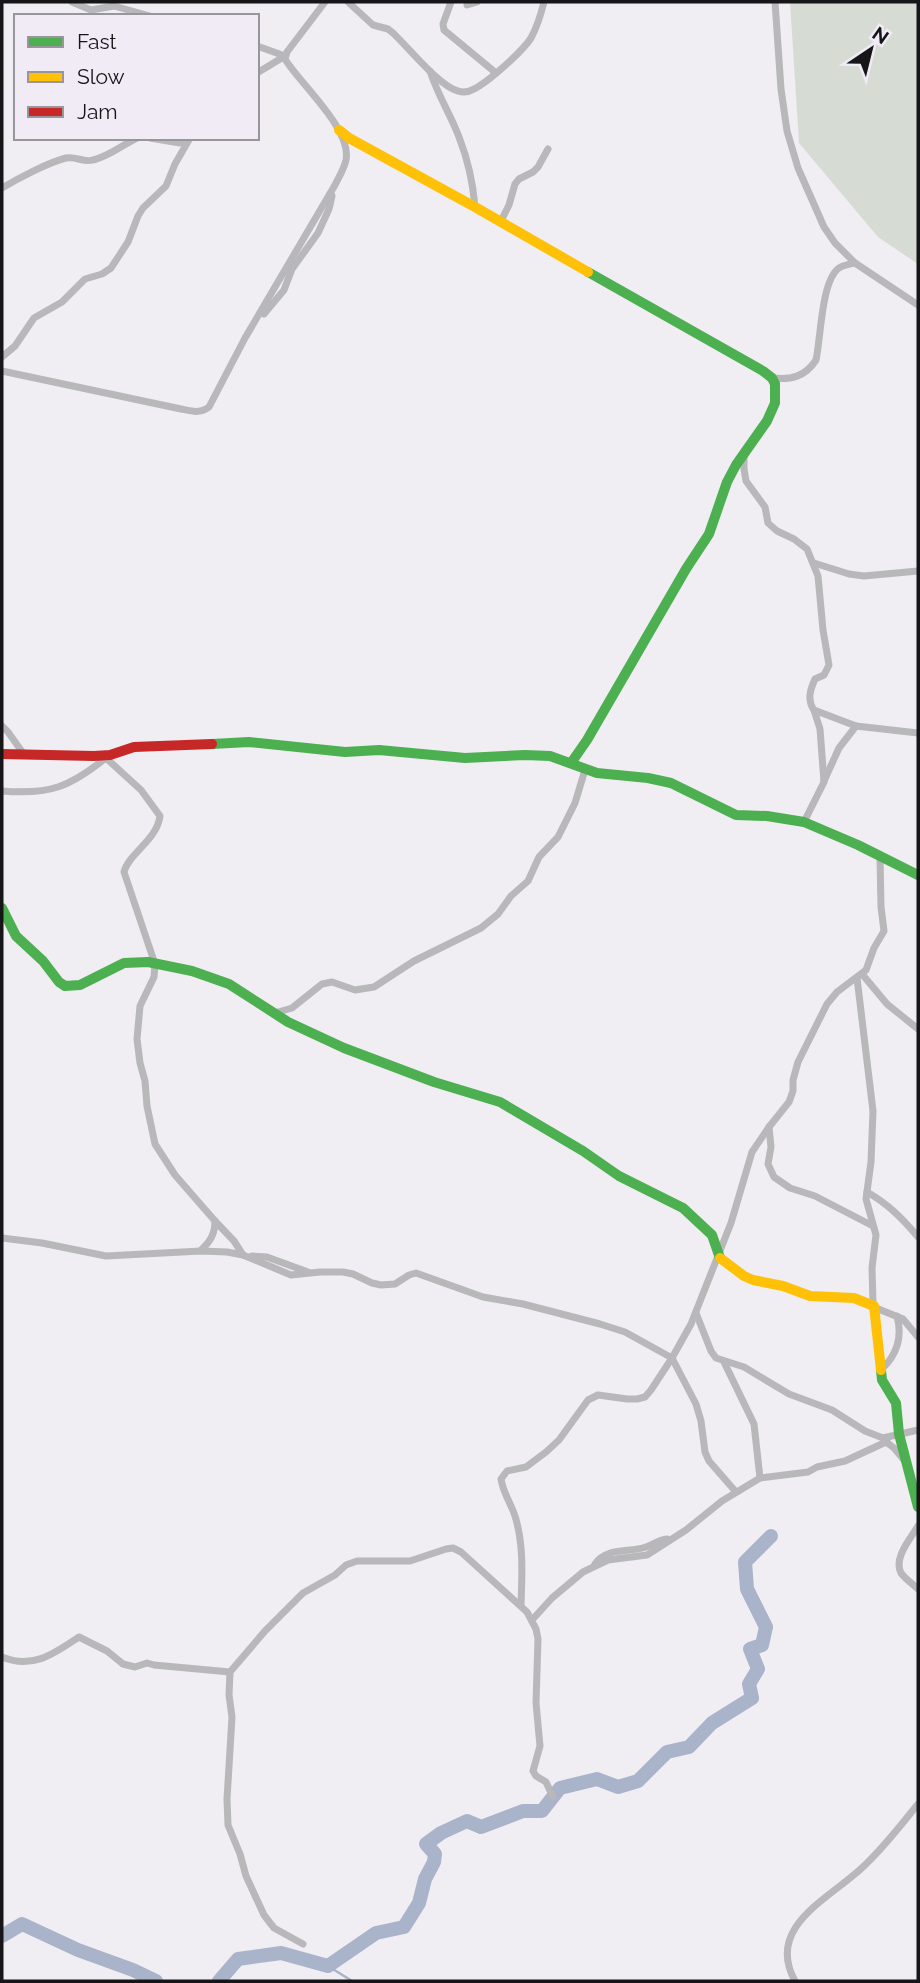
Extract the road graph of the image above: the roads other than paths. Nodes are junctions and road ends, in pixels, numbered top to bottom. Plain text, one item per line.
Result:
1 (72, 2) edge
2 (325, 2) edge
3 (348, 2) edge
4 (452, 2) edge
5 (477, 2) edge
6 (544, 2) edge
7 (775, 2) edge
8 (467, 5) dead end
9 (143, 14) edge
10 (259, 47) edge
11 (285, 56) junction
12 (429, 70) junction
13 (259, 72) edge
14 (496, 73) junction
15 (339, 130) junction
16 (349, 138) junction
17 (134, 140) edge
18 (162, 140) edge
19 (189, 140) edge
20 (548, 149) dead end
21 (347, 158) junction
22 (2, 188) edge
23 (475, 207) junction
24 (500, 223) junction
25 (855, 263) junction
26 (918, 305) edge
27 (2, 357) edge
28 (2, 371) edge
29 (772, 378) junction
30 (744, 454) junction
31 (814, 563) junction
32 (918, 571) edge
33 (814, 710) junction
34 (2, 726) edge
35 (856, 726) junction
36 (918, 733) edge
37 (23, 753) junction
38 (2, 754) edge
39 (108, 757) junction
40 (571, 763) junction
41 (585, 770) junction
42 (824, 782) junction
43 (2, 791) edge
44 (804, 822) junction
45 (880, 856) junction
46 (918, 875) edge
47 (2, 908) edge
48 (155, 964) junction
49 (860, 976) junction
50 (275, 1013) junction
51 (918, 1029) edge
52 (769, 1127) junction
53 (867, 1192) junction
54 (215, 1221) junction
55 (873, 1226) junction
56 (918, 1237) edge
57 (2, 1238) edge
58 (201, 1251) junction
59 (718, 1255) junction
60 (246, 1256) junction
61 (874, 1306) junction
62 (695, 1313) junction
63 (897, 1316) junction
64 (918, 1337) edge
65 (672, 1358) junction
66 (724, 1362) junction
67 (880, 1370) junction
68 (918, 1430) edge
69 (900, 1435) junction
70 (886, 1440) junction
71 (907, 1463) junction
72 (760, 1478) junction
73 (736, 1492) junction
74 (918, 1507) edge
75 (918, 1526) edge
76 (918, 1589) edge
77 (521, 1605) junction
78 (532, 1620) junction
79 (2, 1657) edge
80 (230, 1672) junction
81 (553, 1797) dead end
82 (918, 1804) edge
83 (303, 1944) dead end
84 (794, 1981) edge

1 - 9 street
2 - 11 street
3 - 12 street
4 - 14 street
5 - 8 street
6 - 14 street
7 - 25 street
10 - 11 street
11 - 13 street
11 - 15 street
12 - 14 street
12 - 23 street
15 - 16 street
15 - 21 street
16 - 21 street
16 - 23 street
17 - 22 street
18 - 19 street
19 - 27 street
20 - 24 street
21 - 28 street
23 - 24 street
24 - 29 street
25 - 26 street
25 - 29 street
29 - 30 street
30 - 31 street
30 - 40 street
31 - 32 street
31 - 33 street
33 - 35 street
33 - 42 street
34 - 37 street
35 - 36 street
35 - 42 street
37 - 38 street
37 - 39 street
39 - 40 street
39 - 43 street
39 - 48 street
40 - 41 street
41 - 44 street
41 - 50 street
42 - 44 street
44 - 45 street
45 - 46 street
45 - 49 street
47 - 48 street
48 - 50 street
48 - 54 street
49 - 51 street
49 - 52 street
49 - 53 street
50 - 59 street
52 - 55 street
52 - 59 street
53 - 55 street
53 - 56 street
54 - 58 street
54 - 60 street
55 - 61 street
57 - 58 street
58 - 60 street
59 - 61 street
59 - 62 street
60 - 65 street
61 - 63 street
61 - 67 street
62 - 65 street
62 - 66 street
63 - 64 street
63 - 67 street
65 - 73 street
65 - 77 street
66 - 70 street
66 - 72 street
67 - 69 street
68 - 69 street
69 - 70 street
69 - 71 street
70 - 71 street
70 - 72 street
71 - 74 street
72 - 73 street
73 - 78 street
75 - 76 street
77 - 78 street
77 - 80 street
78 - 81 street
79 - 80 street
80 - 83 street
82 - 84 street

